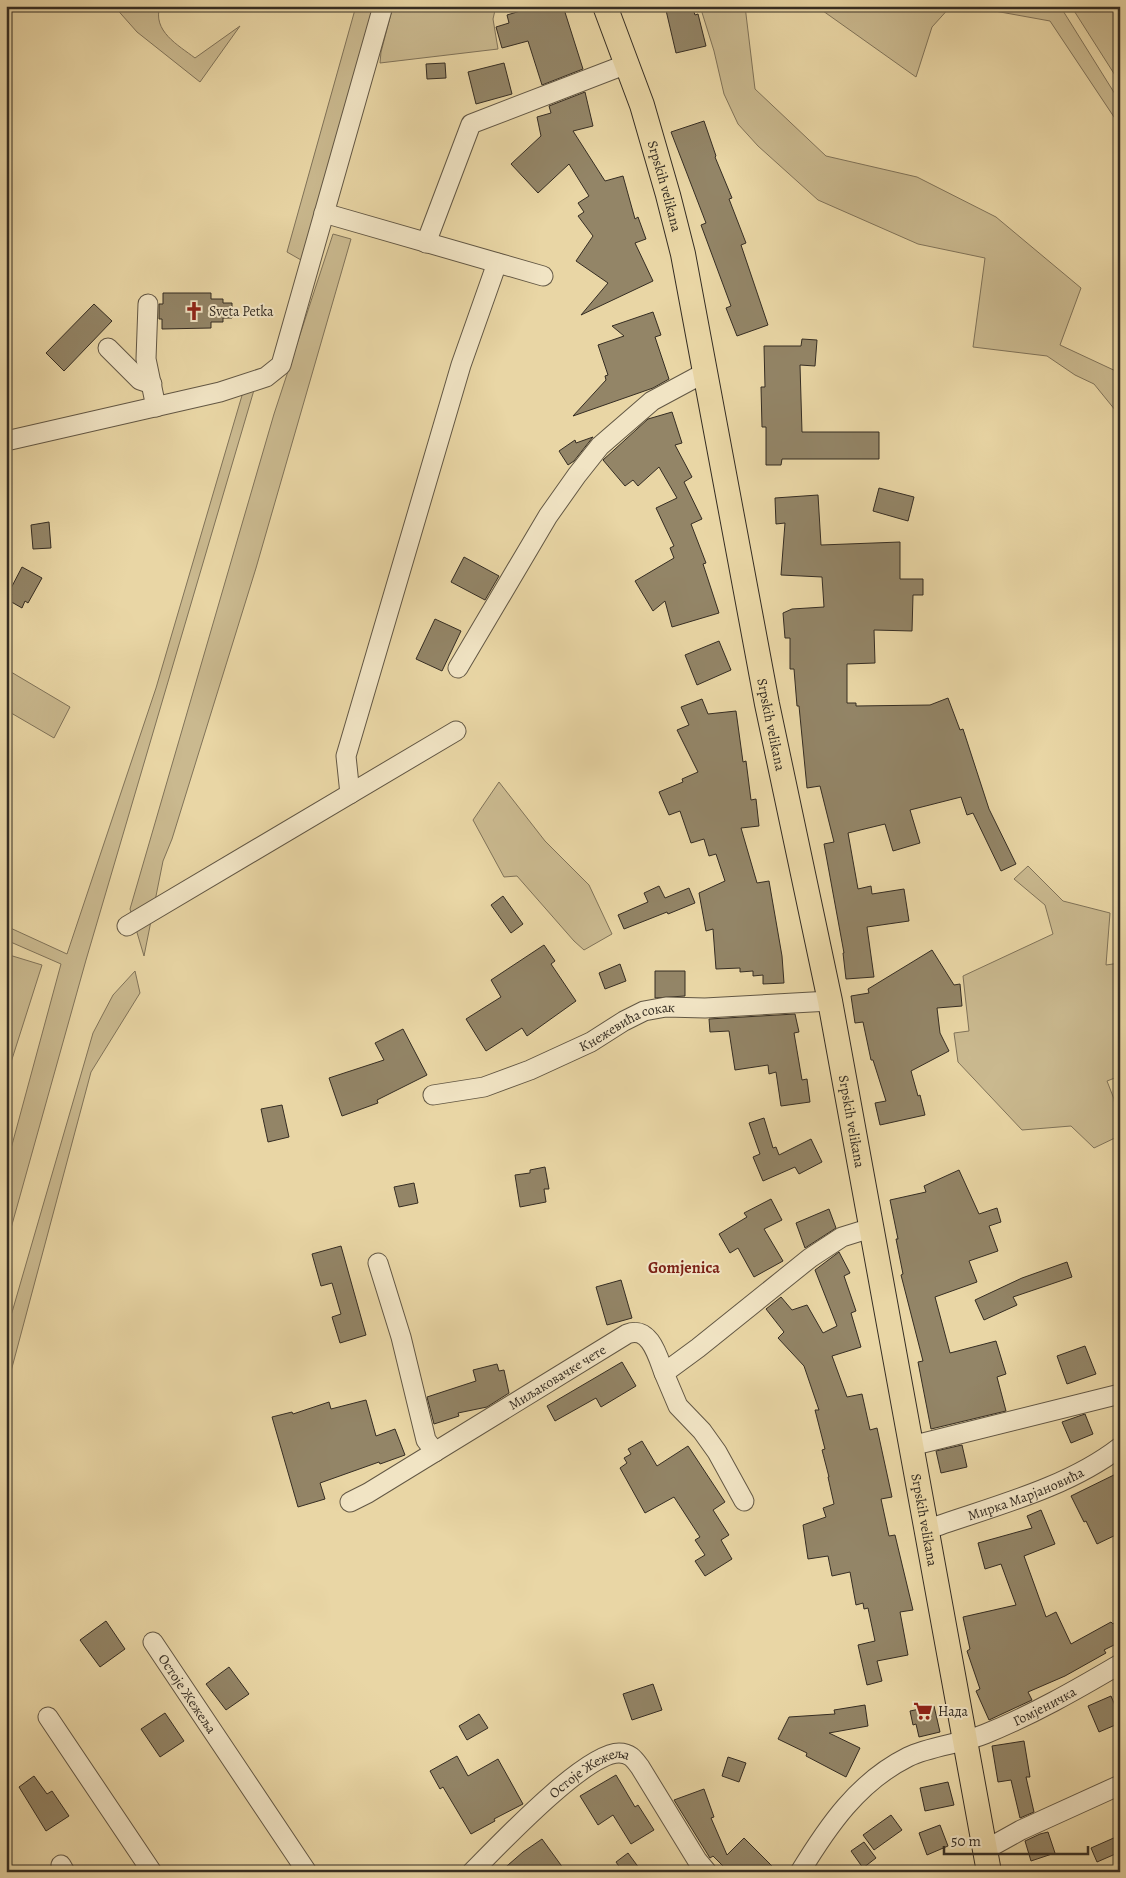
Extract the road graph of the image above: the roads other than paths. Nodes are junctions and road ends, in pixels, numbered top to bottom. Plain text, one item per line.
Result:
1 (383, 6) edge
2 (604, 6) edge
3 (627, 64) junction
4 (324, 213) junction
5 (426, 242) junction
6 (497, 263) junction
7 (543, 276) dead end
8 (148, 304) dead end
9 (108, 348) dead end
10 (706, 372) junction
11 (152, 384) junction
12 (156, 407) junction
13 (6, 441) edge
14 (458, 668) dead end
15 (456, 731) dead end
16 (350, 794) junction
17 (127, 926) dead end
18 (830, 1001) junction
19 (433, 1095) dead end
20 (871, 1228) junction
21 (378, 1263) dead end
22 (664, 1373) junction
23 (1120, 1394) edge
24 (911, 1446) junction
25 (1120, 1447) edge
26 (435, 1452) junction
27 (744, 1501) dead end
28 (350, 1502) dead end
29 (926, 1530) junction
30 (153, 1642) dead end
31 (1120, 1664) edge
32 (48, 1717) dead end
33 (965, 1740) junction
34 (1120, 1784) edge
35 (987, 1861) edge
36 (152, 1872) edge
37 (306, 1872) edge
38 (472, 1872) edge
39 (706, 1872) edge
40 (800, 1872) edge

1 - 4 street
2 - 3 main road, Srpskih velikana
3 - 5 street
3 - 10 main road, Srpskih velikana
4 - 5 street
4 - 12 street
5 - 6 street
6 - 7 street
6 - 16 street
8 - 11 street
9 - 11 street
10 - 14 street
10 - 18 main road, Srpskih velikana
11 - 12 street
12 - 13 street
15 - 16 street
16 - 17 street
18 - 19 street, Кнежевића сокак
18 - 20 main road, Srpskih velikana
20 - 22 street
20 - 24 main road, Srpskih velikana
21 - 26 street
22 - 26 street, Миљаковачке чете
22 - 27 street, Миљаковачке чете
23 - 24 street
24 - 29 main road, Srpskih velikana
25 - 29 street, Мирка Марјановића
26 - 28 street, Миљаковачке чете
29 - 33 main road, Srpskih velikana
30 - 37 street, Остоје Жежеља
31 - 33 street, Гомјеничка
32 - 36 street
33 - 35 main road, Srpskih velikana
33 - 40 street
34 - 35 street
38 - 39 street, Остоје Жежеља

